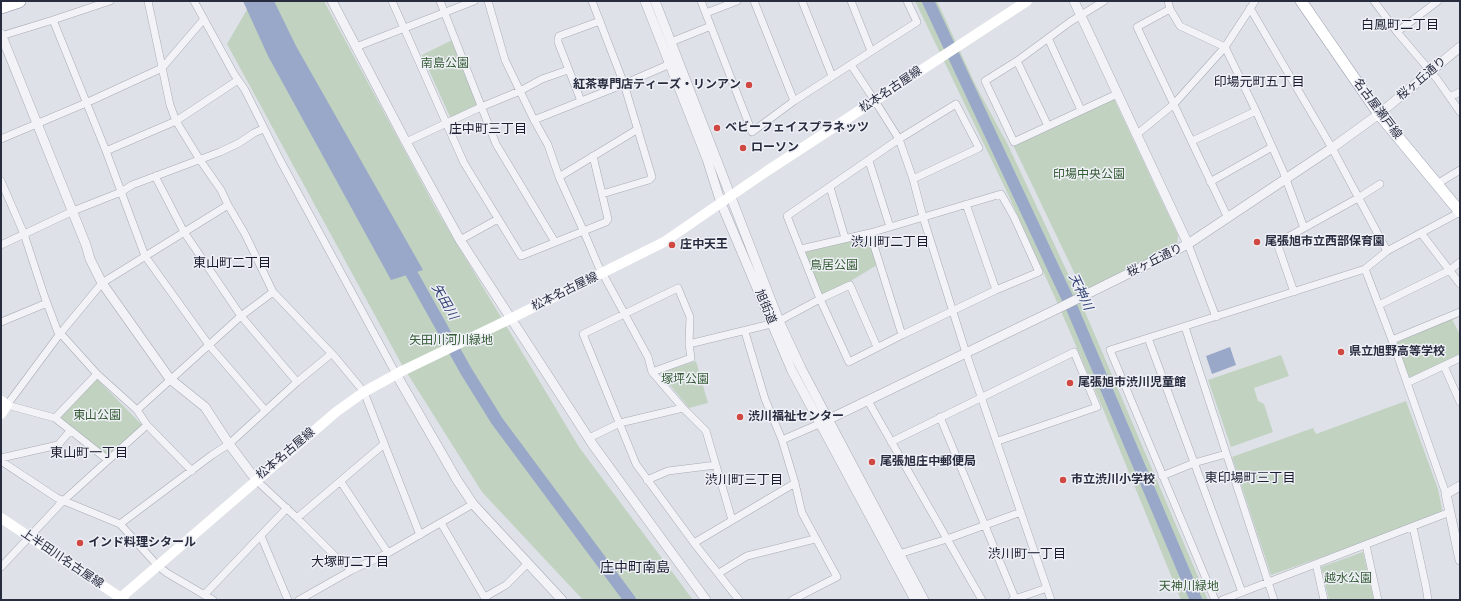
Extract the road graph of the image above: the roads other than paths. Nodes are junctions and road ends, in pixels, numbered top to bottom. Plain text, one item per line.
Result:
1 (19, 1) edge
2 (110, 1) edge
3 (148, 1) edge
4 (194, 1) edge
5 (332, 1) edge
6 (392, 1) edge
7 (440, 1) edge
8 (474, 1) edge
9 (488, 1) edge
10 (592, 1) edge
11 (645, 1) edge
12 (655, 1) edge
13 (701, 1) edge
14 (737, 1) edge
15 (754, 1) edge
16 (802, 1) edge
17 (851, 1) edge
18 (907, 1) edge
19 (1027, 1) edge
20 (1074, 1) edge
21 (1104, 1) edge
22 (1168, 1) edge
23 (1255, 1) edge
24 (1301, 1) edge
25 (1374, 1) edge
26 (1438, 1) edge
27 (1, 7) edge
28 (1250, 8) junction
29 (1170, 9) junction
30 (446, 12) junction
31 (706, 13) junction
32 (1081, 15) junction
33 (204, 19) junction
34 (53, 20) junction
35 (600, 21) junction
36 (711, 26) junction
37 (405, 28) junction
38 (1397, 32) junction
39 (1, 35) edge
40 (1048, 38) junction
41 (671, 42) junction
42 (356, 47) junction
43 (1225, 47) junction
44 (1460, 47) edge
45 (871, 51) junction
46 (1017, 61) junction
47 (670, 64) junction
48 (851, 65) junction
49 (162, 68) junction
50 (568, 70) junction
51 (1431, 72) junction
52 (832, 76) junction
53 (238, 80) junction
54 (624, 84) junction
55 (520, 91) junction
56 (1460, 92) edge
57 (1117, 94) junction
58 (1450, 97) junction
59 (581, 101) junction
60 (794, 101) junction
61 (876, 101) junction
62 (86, 103) junction
63 (1174, 104) junction
64 (481, 107) junction
65 (1081, 110) junction
66 (1256, 111) junction
67 (1460, 112) edge
68 (1379, 114) junction
69 (534, 120) junction
70 (176, 121) junction
71 (447, 123) junction
72 (38, 124) junction
73 (1048, 126) junction
74 (263, 129) junction
75 (638, 129) junction
76 (1136, 135) junction
77 (1, 139) edge
78 (899, 139) junction
79 (1192, 141) junction
80 (406, 142) junction
81 (1272, 147) junction
82 (1332, 148) junction
83 (106, 151) junction
84 (593, 156) junction
85 (200, 160) junction
86 (869, 161) junction
87 (1460, 170) edge
88 (155, 176) junction
89 (558, 177) junction
90 (913, 179) junction
91 (1286, 179) junction
92 (1, 181) edge
93 (1210, 182) junction
94 (1380, 184) dead end
95 (1437, 184) junction
96 (830, 187) junction
97 (121, 192) junction
98 (602, 194) junction
99 (731, 196) junction
100 (1358, 198) junction
101 (721, 203) junction
102 (966, 204) junction
103 (228, 205) junction
104 (73, 212) junction
105 (1460, 212) edge
106 (923, 217) junction
107 (1228, 218) junction
108 (498, 219) junction
109 (890, 227) junction
110 (1304, 228) junction
111 (184, 232) junction
112 (584, 232) junction
113 (870, 233) junction
114 (1421, 233) junction
115 (24, 234) junction
116 (845, 238) junction
117 (460, 240) junction
118 (555, 242) junction
119 (1188, 244) junction
120 (1, 245) edge
121 (801, 249) junction
122 (1387, 251) junction
123 (145, 256) junction
124 (1460, 262) edge
125 (1365, 269) junction
126 (1450, 270) junction
127 (603, 273) junction
128 (102, 283) junction
129 (1460, 284) edge
130 (996, 290) junction
131 (273, 292) junction
132 (1294, 292) junction
133 (820, 298) junction
134 (47, 303) junction
135 (1379, 305) junction
136 (954, 310) junction
137 (1460, 312) edge
138 (624, 314) junction
139 (241, 316) junction
140 (1216, 317) junction
141 (2, 318) edge
142 (512, 318) junction
143 (775, 323) junction
144 (1185, 327) junction
145 (745, 332) junction
146 (60, 334) junction
147 (902, 335) junction
148 (1148, 338) junction
149 (1392, 340) junction
150 (689, 344) junction
151 (209, 345) junction
152 (877, 347) junction
153 (966, 353) junction
154 (331, 354) junction
155 (1460, 358) edge
156 (1444, 366) junction
157 (399, 372) junction
158 (652, 372) junction
159 (97, 374) junction
160 (170, 379) junction
161 (297, 382) junction
162 (1407, 383) junction
163 (364, 392) junction
164 (981, 397) junction
165 (868, 401) junction
166 (1460, 402) edge
167 (3, 406) edge
168 (683, 408) junction
169 (136, 410) junction
170 (265, 410) junction
171 (940, 417) junction
172 (55, 418) junction
173 (829, 419) junction
174 (620, 423) junction
175 (819, 424) junction
176 (147, 425) junction
177 (70, 431) junction
178 (589, 438) junction
179 (782, 440) junction
180 (998, 441) junction
181 (891, 442) junction
182 (230, 444) junction
183 (384, 444) junction
184 (1226, 454) junction
185 (1, 460) edge
186 (108, 460) junction
187 (1194, 462) junction
188 (716, 465) junction
189 (192, 471) junction
190 (1162, 476) junction
191 (256, 480) junction
192 (647, 480) junction
193 (341, 482) junction
194 (796, 483) junction
195 (1460, 486) edge
196 (1446, 494) junction
197 (63, 501) junction
198 (473, 504) junction
199 (287, 508) junction
200 (1021, 512) junction
201 (1450, 512) junction
202 (1, 518) edge
203 (297, 518) junction
204 (732, 520) junction
205 (441, 523) junction
206 (1, 524) edge
207 (120, 524) junction
208 (984, 525) junction
209 (1413, 527) junction
210 (420, 535) junction
211 (261, 536) junction
212 (28, 539) junction
213 (815, 539) junction
214 (947, 539) junction
215 (694, 542) junction
216 (1366, 545) junction
217 (388, 553) junction
218 (899, 554) junction
219 (1460, 560) edge
220 (528, 563) junction
221 (1316, 564) junction
222 (158, 566) junction
223 (1, 567) edge
224 (352, 570) junction
225 (719, 573) junction
226 (1269, 582) junction
227 (1048, 588) junction
228 (1242, 592) junction
229 (204, 595) junction
230 (303, 599) edge
231 (486, 599) edge
232 (1014, 599) edge
233 (119, 600) edge
234 (213, 600) edge
235 (288, 600) edge
236 (562, 600) edge
237 (706, 600) edge
238 (739, 600) edge
239 (792, 600) edge
240 (915, 600) edge
241 (924, 600) edge
242 (982, 600) edge
243 (1051, 600) edge
244 (1215, 600) edge
245 (1222, 600) edge
246 (1274, 600) edge
247 (1324, 600) edge
248 (1378, 600) edge
249 (1428, 600) edge

1 - 27 highway
2 - 34 street
3 - 49 street
4 - 33 street
5 - 42 street
6 - 37 street
7 - 30 street
8 - 30 street
9 - 55 street
10 - 35 street
11 - 47 street, 旭街道
12 - 41 street, 旭街道
13 - 31 street
14 - 31 street
15 - 60 street
16 - 52 street
17 - 45 street
18 - 45 street
19 - 61 main road, 松本名古屋線
20 - 32 street
21 - 32 street
22 - 29 street
23 - 28 street
24 - 68 main road, 名古屋瀬戸線
25 - 38 street
26 - 38 street
28 - 43 street
28 - 82 street
29 - 43 street
29 - 63 street
30 - 37 street
30 - 64 street
31 - 36 street
32 - 40 street
32 - 57 street
33 - 49 street
33 - 53 street
34 - 39 street
34 - 62 street
35 - 50 street
35 - 54 street
36 - 41 street
36 - 60 street
37 - 42 street
37 - 71 street
38 - 51 street
39 - 72 street
40 - 46 street
40 - 65 street
41 - 99 street, 旭街道
42 - 80 street
43 - 63 street
43 - 66 street
44 - 51 street, 桜ヶ丘通り
45 - 48 street
46 - 73 street
46 - 73 street
47 - 54 street
47 - 101 street, 旭街道
48 - 52 street
48 - 61 street
49 - 62 street
49 - 70 street
50 - 55 street
50 - 59 street
51 - 58 street
51 - 68 street, 桜ヶ丘通り
52 - 60 street
53 - 70 street
53 - 74 street
54 - 59 street
54 - 75 street
55 - 64 street
55 - 69 street
56 - 58 street
57 - 65 street
57 - 76 street
58 - 67 street
59 - 69 street
61 - 78 street
61 - 99 main road, 松本名古屋線
62 - 72 street
62 - 83 street
63 - 76 street
63 - 79 street
64 - 71 street
64 - 118 street
65 - 73 street
66 - 79 street
66 - 81 street
68 - 82 street, 桜ヶ丘通り
68 - 95 main road, 名古屋瀬戸線
69 - 89 street
70 - 83 street
70 - 85 street
71 - 80 street
71 - 108 street
72 - 77 street
72 - 104 street
74 - 85 street
74 - 157 street
75 - 84 street
75 - 98 street
76 - 119 street
78 - 86 street
78 - 90 street
78 - 90 street
79 - 93 street
80 - 117 street
81 - 91 street
81 - 93 street
82 - 91 street, 桜ヶ丘通り
82 - 100 street
83 - 97 street
84 - 89 street
84 - 98 street
85 - 88 street
85 - 103 street
86 - 96 street
86 - 109 street
87 - 95 street
88 - 97 street
88 - 111 street
89 - 112 street
90 - 106 street
91 - 107 street, 桜ヶ丘通り
91 - 110 street
92 - 115 street
93 - 107 street
94 - 100 street
95 - 105 main road, 名古屋瀬戸線
96 - 116 street
96 - 121 street
97 - 104 street
97 - 123 street
98 - 112 street
99 - 101 main road, 松本名古屋線
99 - 143 street, 旭街道
100 - 110 street
100 - 122 street
101 - 127 main road, 松本名古屋線
101 - 143 street, 旭街道
102 - 106 street
102 - 130 street
102 - 130 street
103 - 111 street
103 - 131 street
104 - 115 street
104 - 128 street
105 - 114 street
106 - 109 street
106 - 136 street
107 - 119 street, 桜ヶ丘通り
108 - 117 street
108 - 118 street
109 - 113 street
110 - 132 street
111 - 123 street
111 - 139 street
112 - 118 street
112 - 127 street
113 - 116 street
113 - 147 street
114 - 122 street
114 - 126 street
115 - 120 street
115 - 134 street
116 - 121 street
117 - 142 street
119 - 140 street
119 - 153 street, 桜ヶ丘通り
121 - 133 street
122 - 125 street
123 - 128 street
123 - 151 street
124 - 126 street
125 - 132 street
125 - 135 street
126 - 129 street
126 - 135 street
127 - 138 street
127 - 142 main road, 松本名古屋線
128 - 146 street
128 - 160 street
130 - 136 street
131 - 139 street
131 - 154 street
132 - 140 street
133 - 143 street
133 - 152 street
133 - 152 street
134 - 141 street
134 - 146 street
135 - 149 street
136 - 147 street
136 - 153 street
137 - 149 street
138 - 150 street
138 - 158 street
138 - 174 street
139 - 151 street
139 - 161 street
140 - 144 street
142 - 157 main road, 松本名古屋線
142 - 178 street
143 - 145 street
143 - 173 street, 旭街道
143 - 175 street, 旭街道
144 - 148 street
144 - 184 street
145 - 150 street
145 - 179 street
146 - 159 street
146 - 167 street
147 - 152 street
148 - 187 street
148 - 190 street
149 - 162 street
150 - 158 street
151 - 160 street
151 - 170 street
153 - 164 street
153 - 165 street, 桜ヶ丘通り
154 - 161 street
154 - 163 street
155 - 156 street
156 - 162 street
156 - 166 street
157 - 163 main road, 松本名古屋線
157 - 198 street
158 - 168 street
159 - 169 street
159 - 172 street
160 - 169 street
160 - 182 street
161 - 170 street
162 - 196 street
163 - 183 street
163 - 191 main road, 松本名古屋線
164 - 171 street
164 - 180 street
164 - 180 street
165 - 173 street, 桜ヶ丘通り
165 - 181 street
167 - 172 street
168 - 174 street
168 - 188 street
169 - 176 street
170 - 182 street
171 - 181 street
171 - 208 street
172 - 177 street
173 - 175 street, 桜ヶ丘通り
173 - 218 street, 旭街道
174 - 178 street
174 - 192 street
175 - 179 street
175 - 240 street, 旭街道
176 - 186 street
176 - 189 street
177 - 185 street
177 - 186 street
178 - 237 street
179 - 194 street
180 - 200 street
181 - 214 street
182 - 189 street
182 - 191 street
183 - 193 street
183 - 210 street
184 - 187 street
184 - 226 street
185 - 197 street
186 - 197 street
187 - 190 street
187 - 228 street
188 - 192 street
188 - 204 street
189 - 207 street
190 - 244 street
191 - 199 street
191 - 222 main road, 松本名古屋線
192 - 215 street
193 - 203 street
193 - 217 street
194 - 204 street
194 - 213 street
195 - 196 street
196 - 201 street
197 - 207 street
197 - 212 street
198 - 205 street
198 - 220 street
199 - 203 street
199 - 211 street
200 - 208 street
200 - 227 street
201 - 209 street
201 - 219 street
202 - 212 main road, 上半田川名古屋線
203 - 224 street
204 - 215 street
205 - 210 street
205 - 231 street
206 - 212 main road, 上半田川名古屋線
207 - 222 street
208 - 214 street
208 - 232 street
209 - 216 street
209 - 249 street
210 - 217 street
211 - 229 street
211 - 235 street
212 - 223 street
212 - 233 main road, 上半田川名古屋線
213 - 225 street
213 - 239 street
214 - 218 street
214 - 242 street
215 - 225 street
216 - 221 street
216 - 248 street
217 - 224 street
218 - 241 street, 旭街道
220 - 231 street
220 - 236 street
221 - 226 street
221 - 247 street
222 - 229 street
222 - 233 main road, 松本名古屋線
224 - 230 street
225 - 238 street
226 - 228 street
226 - 246 street
227 - 232 street
227 - 243 street
228 - 245 street
229 - 234 street

